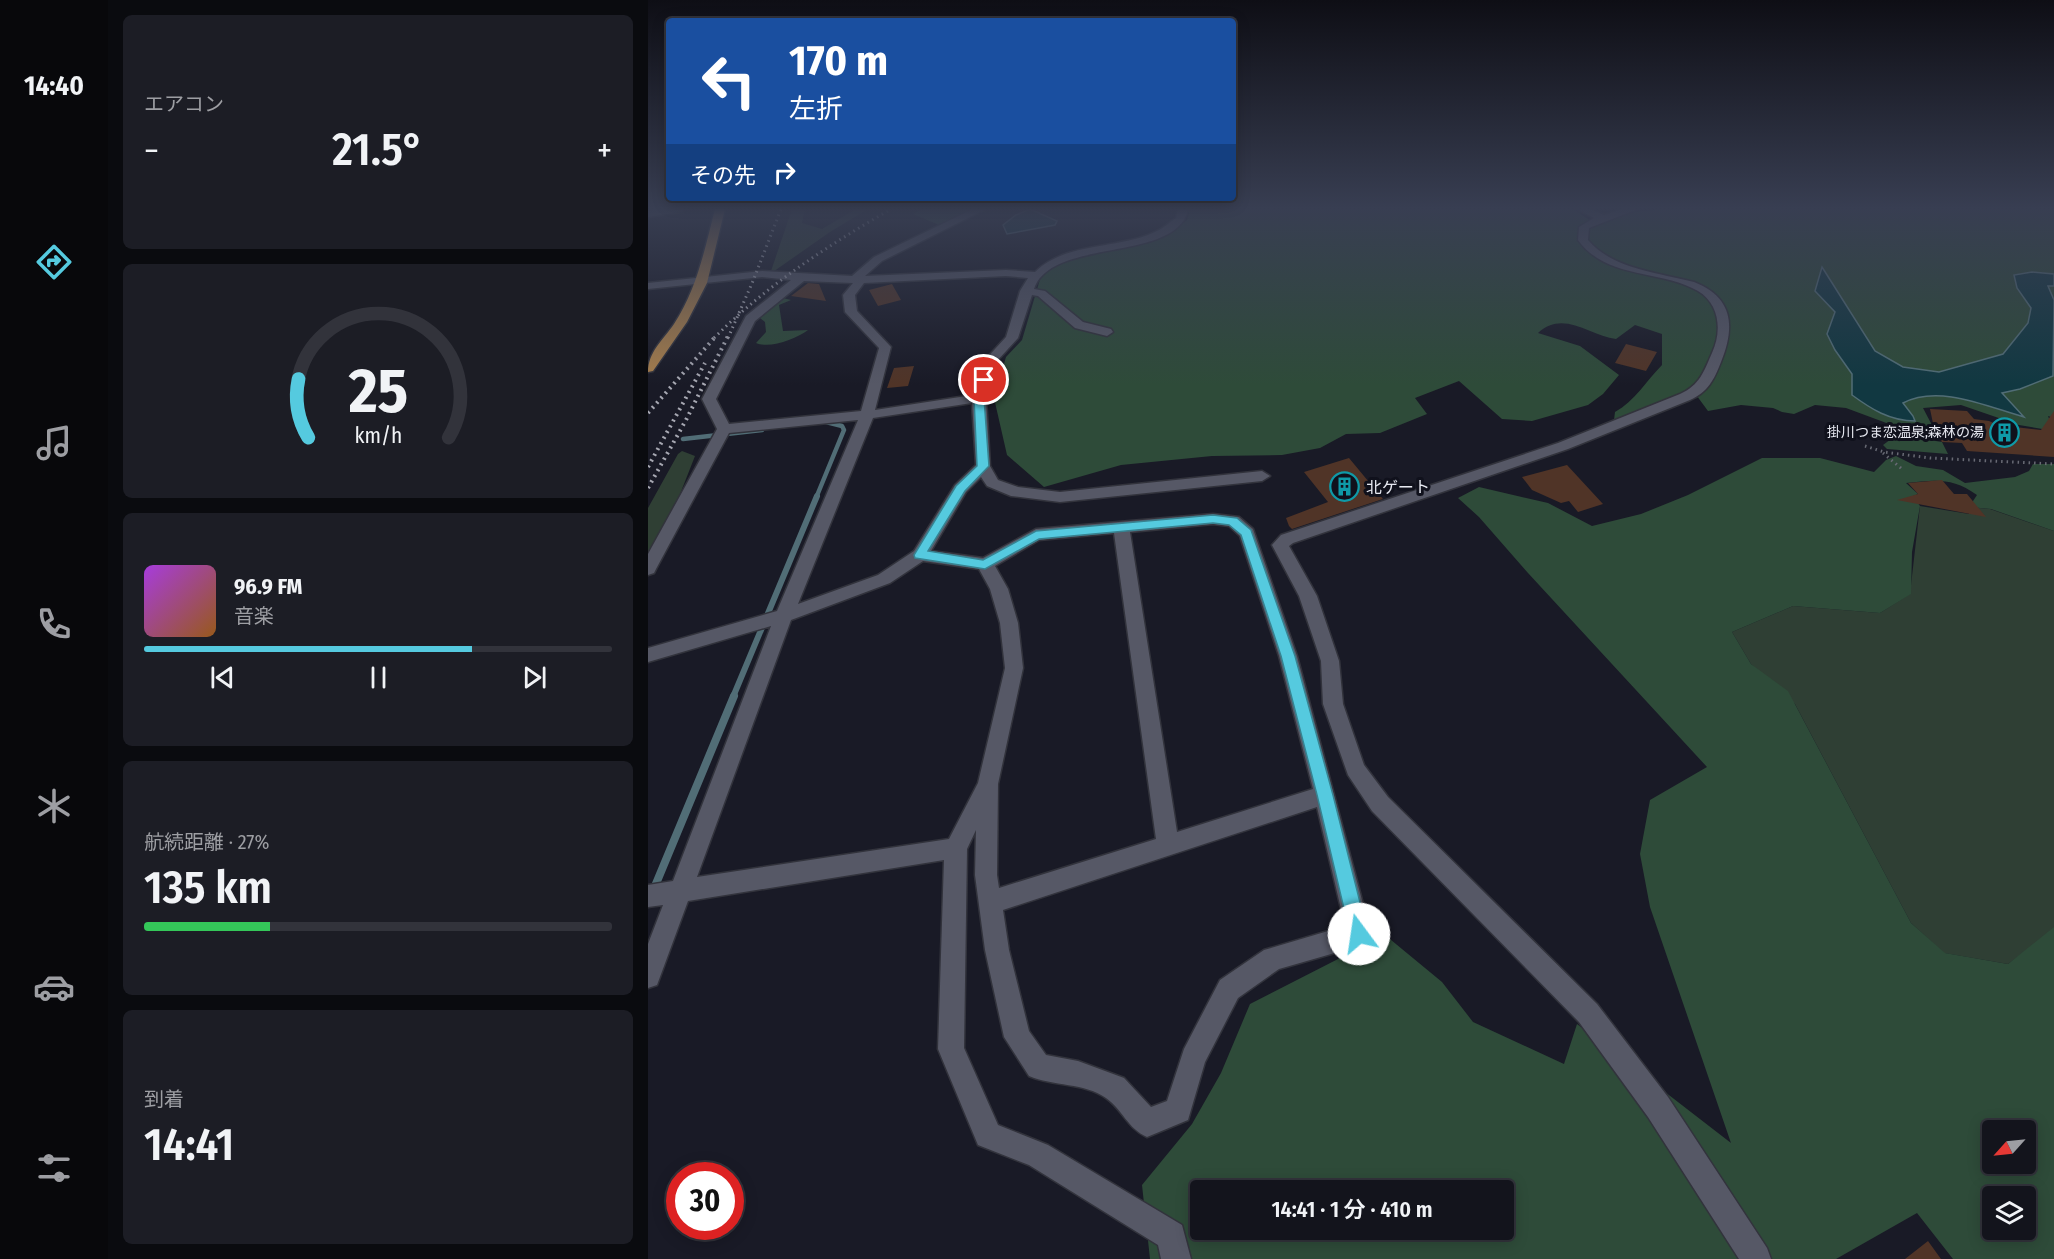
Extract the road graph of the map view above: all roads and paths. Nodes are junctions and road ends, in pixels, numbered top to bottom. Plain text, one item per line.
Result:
1 (705, 268) edge
2 (870, 268) edge
3 (1044, 268) edge
4 (1629, 268) edge
5 (1035, 275) junction
6 (800, 278) junction
7 (858, 280) junction
8 (702, 281) junction
9 (648, 286) edge
10 (1026, 291) junction
11 (1107, 332) dead end
12 (648, 368) edge
13 (979, 398) junction
14 (867, 415) junction
15 (721, 436) junction
16 (1865, 446) dead end
17 (1882, 452) junction
18 (2054, 464) edge
19 (983, 466) junction
20 (1902, 469) dead end
21 (1262, 476) dead end
22 (1121, 527) junction
23 (920, 555) junction
24 (985, 564) junction
25 (648, 569) edge
26 (784, 615) junction
27 (648, 655) edge
28 (988, 784) junction
29 (1325, 795) junction
30 (1168, 845) junction
31 (956, 848) junction
32 (680, 891) junction
33 (648, 896) edge
34 (990, 902) junction
35 (648, 976) edge
36 (1176, 1259) edge
37 (1756, 1259) edge

1 - 8 main road
2 - 7 street
3 - 5 street
4 - 37 street
5 - 7 street
5 - 10 street
6 - 7 street
6 - 8 street
6 - 15 street
7 - 14 street
8 - 9 street
8 - 12 main road
10 - 11 street
10 - 13 street
13 - 14 street
13 - 19 street
14 - 15 street
14 - 26 street
15 - 25 street
16 - 17 path
17 - 18 path
17 - 20 path
19 - 21 street
19 - 23 street
22 - 24 street
22 - 29 street
22 - 30 street
23 - 24 street
23 - 26 street
24 - 28 street
26 - 27 street
26 - 32 street
28 - 31 street
28 - 34 street
29 - 30 street
29 - 34 street
30 - 34 street
31 - 32 street
31 - 36 street
32 - 33 street
32 - 35 street

